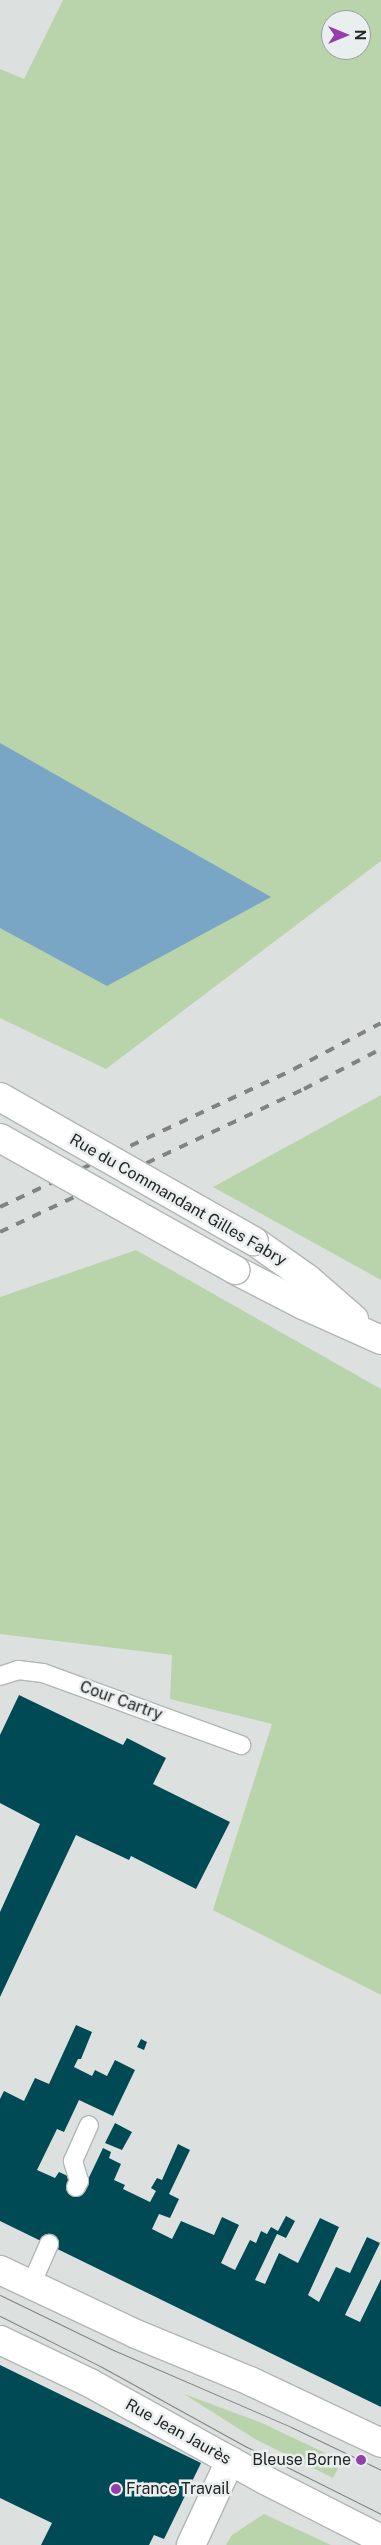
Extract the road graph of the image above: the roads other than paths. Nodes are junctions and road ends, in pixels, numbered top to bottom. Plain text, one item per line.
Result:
1 (0, 1097) edge
2 (0, 1138) edge
3 (375, 1337) edge
4 (0, 1676) edge
5 (241, 1745) dead end
6 (89, 2126) dead end
7 (76, 2187) dead end
8 (49, 2244) dead end
9 (0, 2270) edge
10 (31, 2285) junction
11 (0, 2340) edge
12 (381, 2443) edge
13 (230, 2461) junction
14 (381, 2539) edge
15 (191, 2545) edge

1 - 3 street, Rue du Commandant Gilles Fabry, bridge
2 - 3 street, Rue du Commandant Gilles Fabry, bridge
4 - 5 lane, Cour Cartry
6 - 7 lane
8 - 10 lane
9 - 10 street
10 - 12 street
11 - 13 street, Rue Jean Jaurès
13 - 14 street, Rue Jean Jaurès
13 - 15 street

